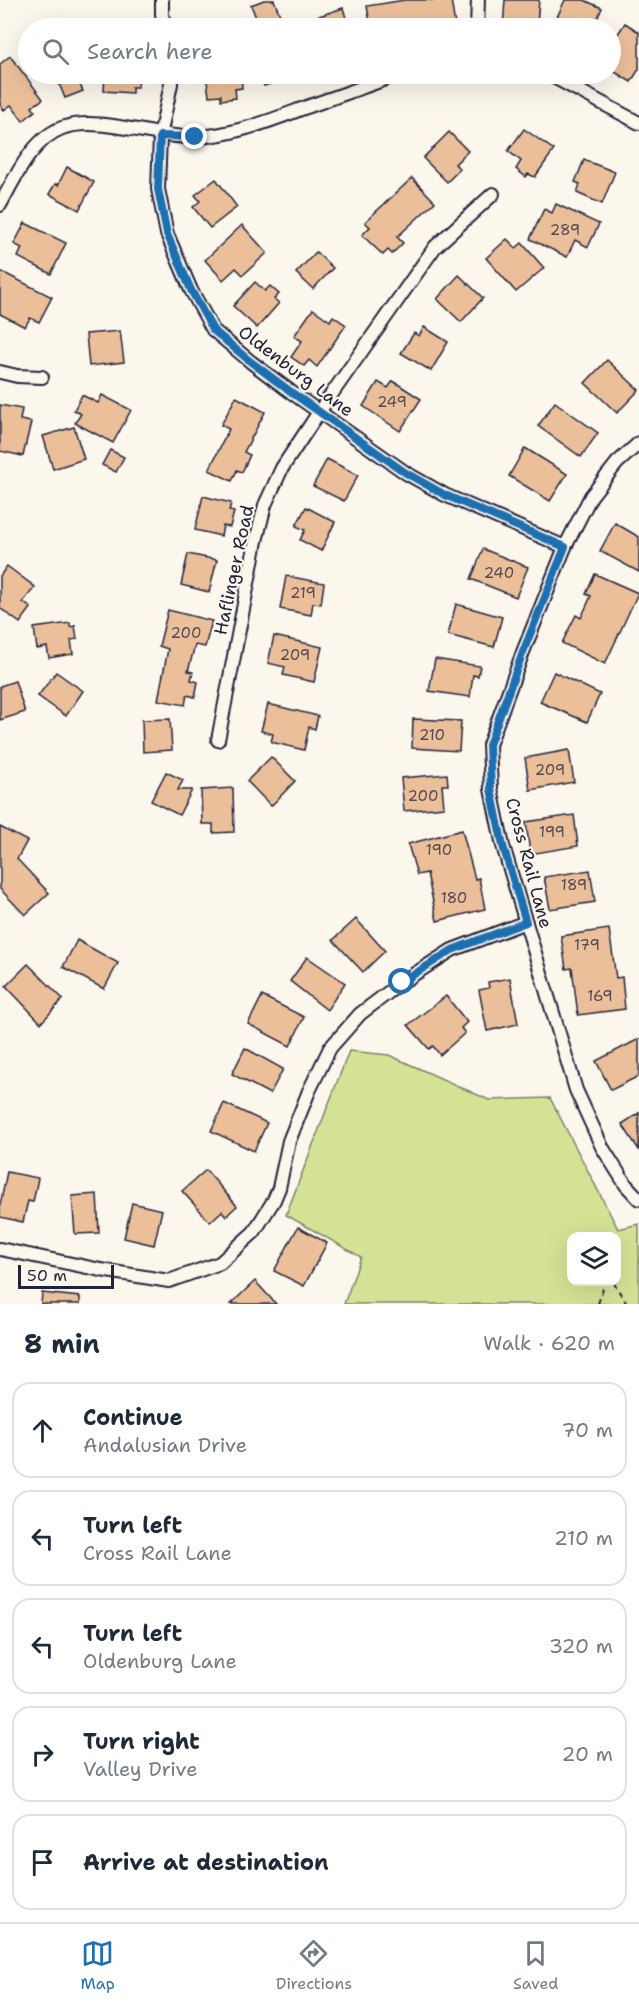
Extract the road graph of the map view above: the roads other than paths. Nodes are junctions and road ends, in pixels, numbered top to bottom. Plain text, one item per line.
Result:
1 (162, 0) edge
2 (478, 0) edge
3 (163, 18) edge
4 (477, 18) edge
5 (171, 84) edge
6 (371, 84) edge
7 (567, 84) edge
8 (639, 123) edge
9 (160, 136) junction
10 (493, 194) dead end
11 (0, 205) edge
12 (0, 372) edge
13 (42, 377) dead end
14 (319, 412) junction
15 (639, 443) edge
16 (565, 547) junction
17 (218, 740) dead end
18 (526, 922) junction
19 (639, 1199) edge
20 (0, 1249) edge

1 - 3 street
2 - 4 street
5 - 9 street, Oldenburg Lane
6 - 9 street
7 - 8 street
9 - 11 street
9 - 14 street, Oldenburg Lane
10 - 14 street, Haflinger Road
12 - 13 street
14 - 16 street, Oldenburg Lane
14 - 17 street, Haflinger Road
15 - 16 street, Cross Rail Lane
16 - 18 street, Cross Rail Lane
18 - 19 street, Cross Rail Lane
18 - 20 street

